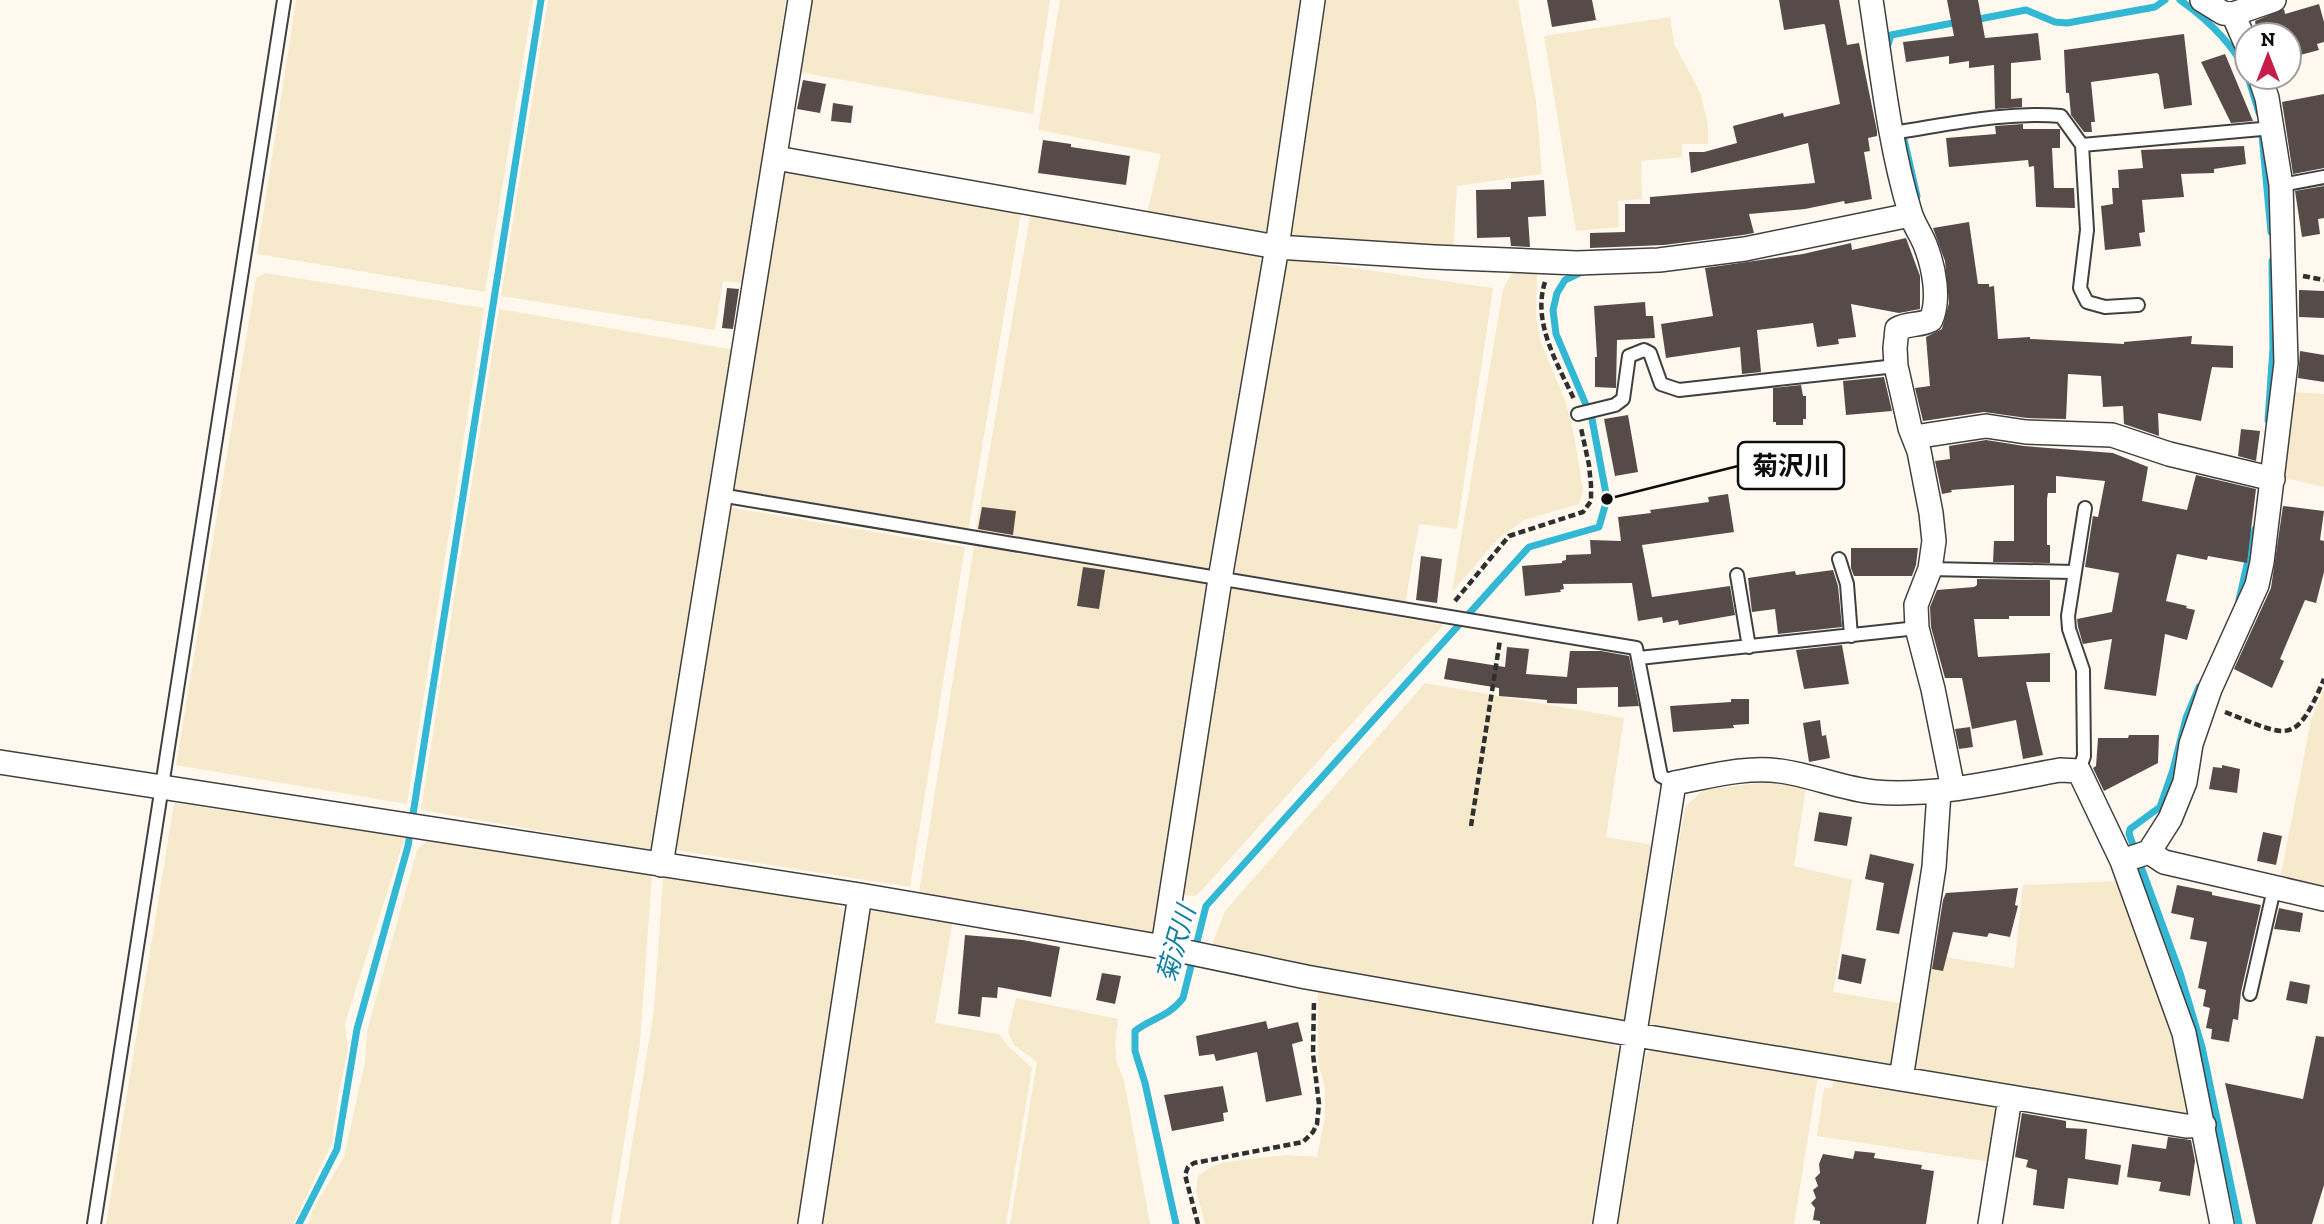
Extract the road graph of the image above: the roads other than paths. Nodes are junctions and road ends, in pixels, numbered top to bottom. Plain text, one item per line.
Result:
1 (284, 0) edge
2 (800, 0) edge
3 (1313, 0) edge
4 (1871, 0) edge
5 (2202, 0) edge
6 (2274, 0) edge
7 (2233, 14) junction
8 (2236, 21) edge
9 (2264, 91) edge
10 (2273, 128) junction
11 (1892, 133) junction
12 (2082, 145) junction
13 (776, 158) junction
14 (2324, 177) edge
15 (2281, 185) junction
16 (1910, 215) junction
17 (1277, 247) junction
18 (2138, 305) dead end
19 (1896, 366) junction
20 (1578, 414) road end
21 (1914, 437) junction
22 (2273, 479) junction
23 (720, 495) junction
24 (2085, 508) dead end
25 (1839, 559) dead end
26 (1930, 569) junction
27 (2074, 572) junction
28 (1737, 575) dead end
29 (1220, 579) junction
30 (1917, 628) junction
31 (1851, 636) junction
32 (1749, 647) junction
33 (1639, 658) junction
34 (0, 762) edge
35 (2079, 771) junction
36 (1674, 783) junction
37 (163, 787) junction
38 (1946, 790) junction
39 (2149, 852) junction
40 (2122, 861) junction
41 (661, 865) junction
42 (2274, 889) junction
43 (860, 895) junction
44 (2324, 899) edge
45 (1163, 947) junction
46 (2250, 994) dead end
47 (1636, 1035) junction
48 (1901, 1079) junction
49 (2010, 1098) junction
50 (2204, 1125) junction
51 (94, 1224) edge
52 (810, 1224) edge
53 (1605, 1224) edge
54 (1990, 1224) edge
55 (2222, 1224) edge

1 - 37 lane
2 - 13 street
3 - 17 street
4 - 11 street
5 - 7 street
6 - 7 street
7 - 8 street
9 - 10 street
10 - 12 lane
10 - 15 street
11 - 12 lane
11 - 16 street
12 - 18 lane
13 - 17 street
13 - 23 street
14 - 15 lane
15 - 22 street
16 - 17 street
16 - 19 street
17 - 29 street
19 - 20 lane
19 - 21 street
21 - 22 street
21 - 26 street
22 - 39 street
23 - 29 lane
23 - 41 street
24 - 27 lane
25 - 31 lane
26 - 27 lane
26 - 30 street
27 - 35 lane
28 - 32 lane
29 - 33 lane
29 - 45 street
30 - 31 lane
30 - 38 street
31 - 32 lane
32 - 33 lane
33 - 36 lane
34 - 37 street
35 - 38 street
35 - 40 street
36 - 38 street
36 - 47 street
37 - 41 street
37 - 51 lane
38 - 48 street
39 - 40 street
39 - 42 street
40 - 50 street
41 - 43 street
42 - 44 street
42 - 46 lane
43 - 45 street
43 - 52 street
45 - 47 street
47 - 48 street
47 - 53 street
48 - 49 street
49 - 50 street
49 - 54 street
50 - 55 street

